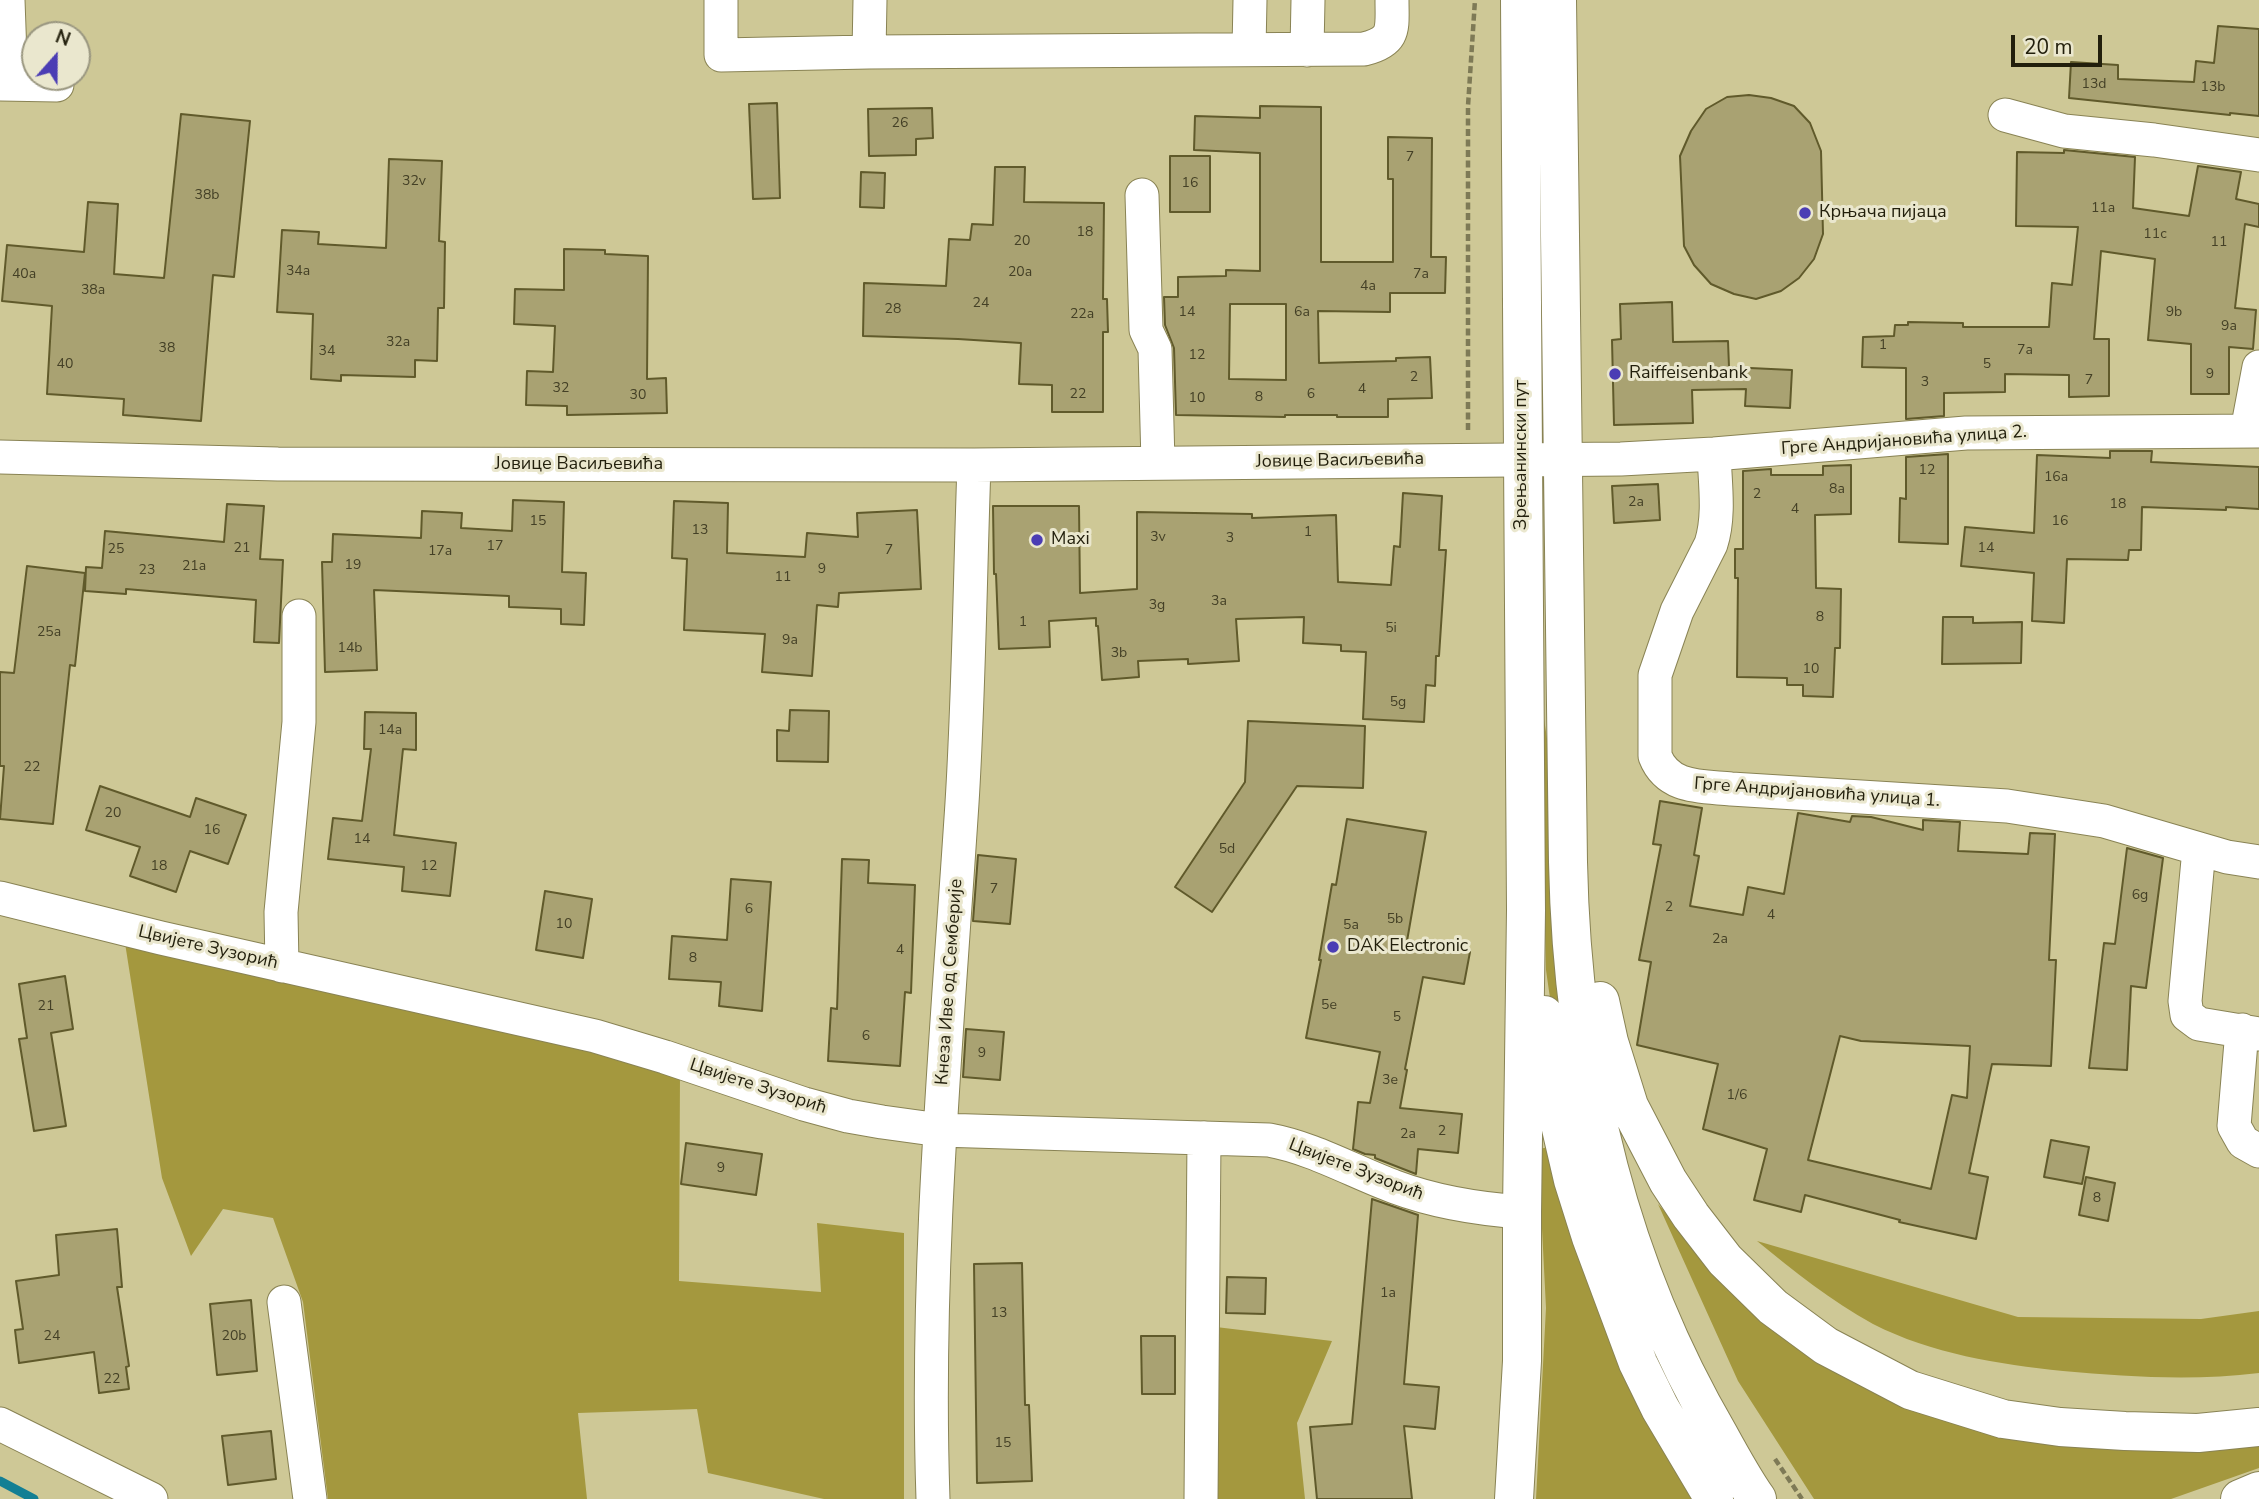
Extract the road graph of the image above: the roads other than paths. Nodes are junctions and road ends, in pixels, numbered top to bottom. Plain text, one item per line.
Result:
1 (8, 0) edge
2 (721, 0) edge
3 (870, 0) edge
4 (1250, 0) edge
5 (1308, 0) edge
6 (1392, 0) edge
7 (1520, 0) edge
8 (1557, 0) edge
9 (1250, 49) junction
10 (1307, 50) junction
11 (869, 52) junction
12 (5, 84) edge
13 (2005, 115) dead end
14 (2259, 155) edge
15 (1142, 195) dead end
16 (2259, 368) edge
17 (2253, 431) edge
18 (1714, 454) junction
19 (0, 457) edge
20 (1522, 458) junction
21 (1562, 459) junction
22 (1158, 463) junction
23 (974, 465) junction
24 (299, 616) dead end
25 (2199, 849) junction
26 (1568, 862) junction
27 (2259, 862) edge
28 (0, 898) edge
29 (1526, 910) junction
30 (282, 966) junction
31 (2250, 1032) edge
32 (940, 1130) junction
33 (1204, 1139) junction
34 (2259, 1151) edge
35 (1522, 1212) junction
36 (284, 1302) dead end
37 (0, 1424) edge
38 (2259, 1427) edge
39 (2259, 1491) edge
40 (151, 1499) edge
41 (310, 1499) edge
42 (933, 1499) edge
43 (1201, 1499) edge
44 (1514, 1499) edge
45 (1714, 1499) edge
46 (1757, 1499) edge
47 (2240, 1499) edge

1 - 12 street
2 - 11 street
3 - 11 street
4 - 9 street
5 - 10 street
6 - 10 street
7 - 20 main road, Зрењанински пут
8 - 21 main road
9 - 10 street
9 - 11 street
13 - 14 street
15 - 22 street
16 - 17 street, Грге Андријановића улица 2.
17 - 18 street, Грге Андријановића улица 2.
18 - 21 street, Грге Андријановића улица 2.
18 - 25 street, Грге Андријановића улица 1.
19 - 23 street, Јовице Васиљевића
20 - 21 street, Грге Андријановића улица 2.
20 - 22 street, Јовице Васиљевића
20 - 29 main road, Зрењанински пут
21 - 26 main road
22 - 23 street, Јовице Васиљевића
23 - 32 street, Кнеза Иве од Семберије
24 - 30 street
25 - 27 street, Грге Андријановића улица 1.
25 - 31 street
26 - 38 main road
26 - 46 main road
28 - 30 street, Цвијете Зузорић
29 - 35 main road
29 - 45 main road
30 - 32 street, Цвијете Зузорић
31 - 34 street
32 - 33 street, Цвијете Зузорић
32 - 42 street, Кнеза Иве од Семберије
33 - 35 street, Цвијете Зузорић
33 - 43 street
35 - 44 main road
36 - 41 street
37 - 40 street
39 - 47 main road

